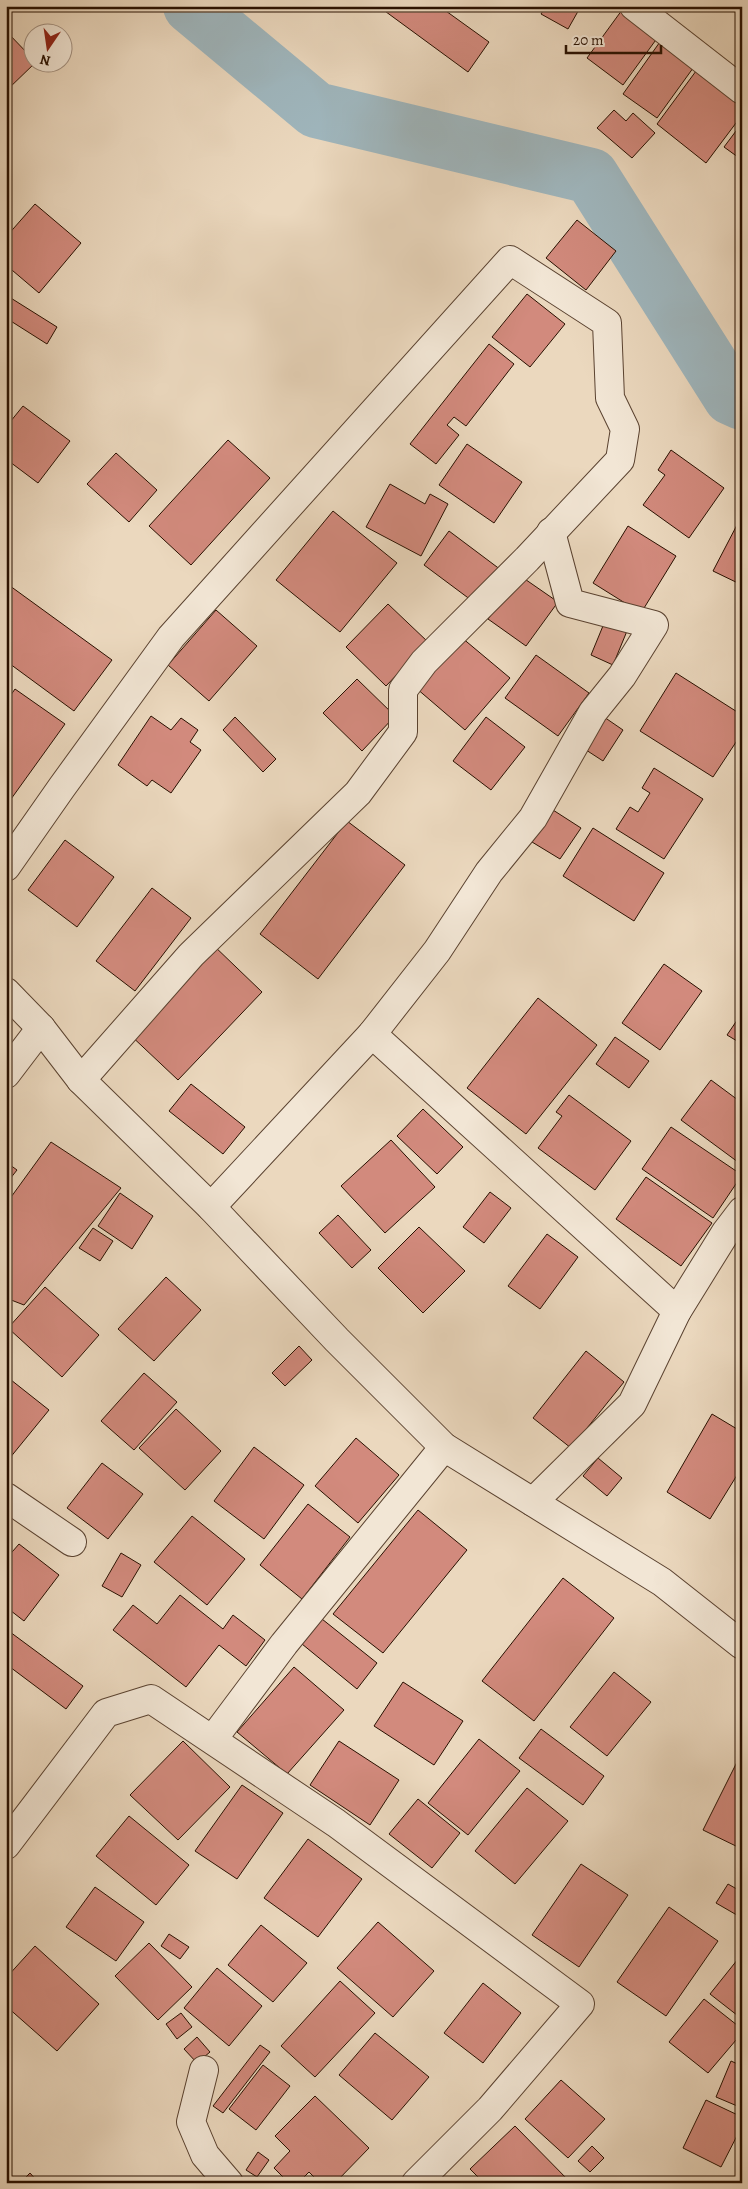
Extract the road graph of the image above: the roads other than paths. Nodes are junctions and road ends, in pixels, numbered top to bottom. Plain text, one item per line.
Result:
1 (634, 6) edge
2 (742, 90) edge
3 (551, 532) junction
4 (6, 867) edge
5 (6, 992) edge
6 (41, 1028) junction
7 (372, 1034) junction
8 (6, 1074) edge
9 (81, 1080) junction
10 (211, 1207) junction
11 (742, 1211) edge
12 (677, 1311) junction
13 (444, 1447) junction
14 (6, 1497) edge
15 (534, 1502) junction
16 (72, 1542) dead end
17 (742, 1646) edge
18 (213, 1739) junction
19 (6, 1845) edge
20 (204, 2070) dead end
21 (229, 2183) edge
22 (416, 2183) edge

1 - 2 street
3 - 4 street
3 - 7 street
3 - 9 street
5 - 6 street
6 - 8 street
6 - 9 street
7 - 10 street
7 - 12 street
9 - 10 street
10 - 13 street
11 - 12 street
12 - 15 street
13 - 15 street
13 - 18 street
14 - 16 street
15 - 17 street
18 - 19 street
18 - 22 street
20 - 21 street

